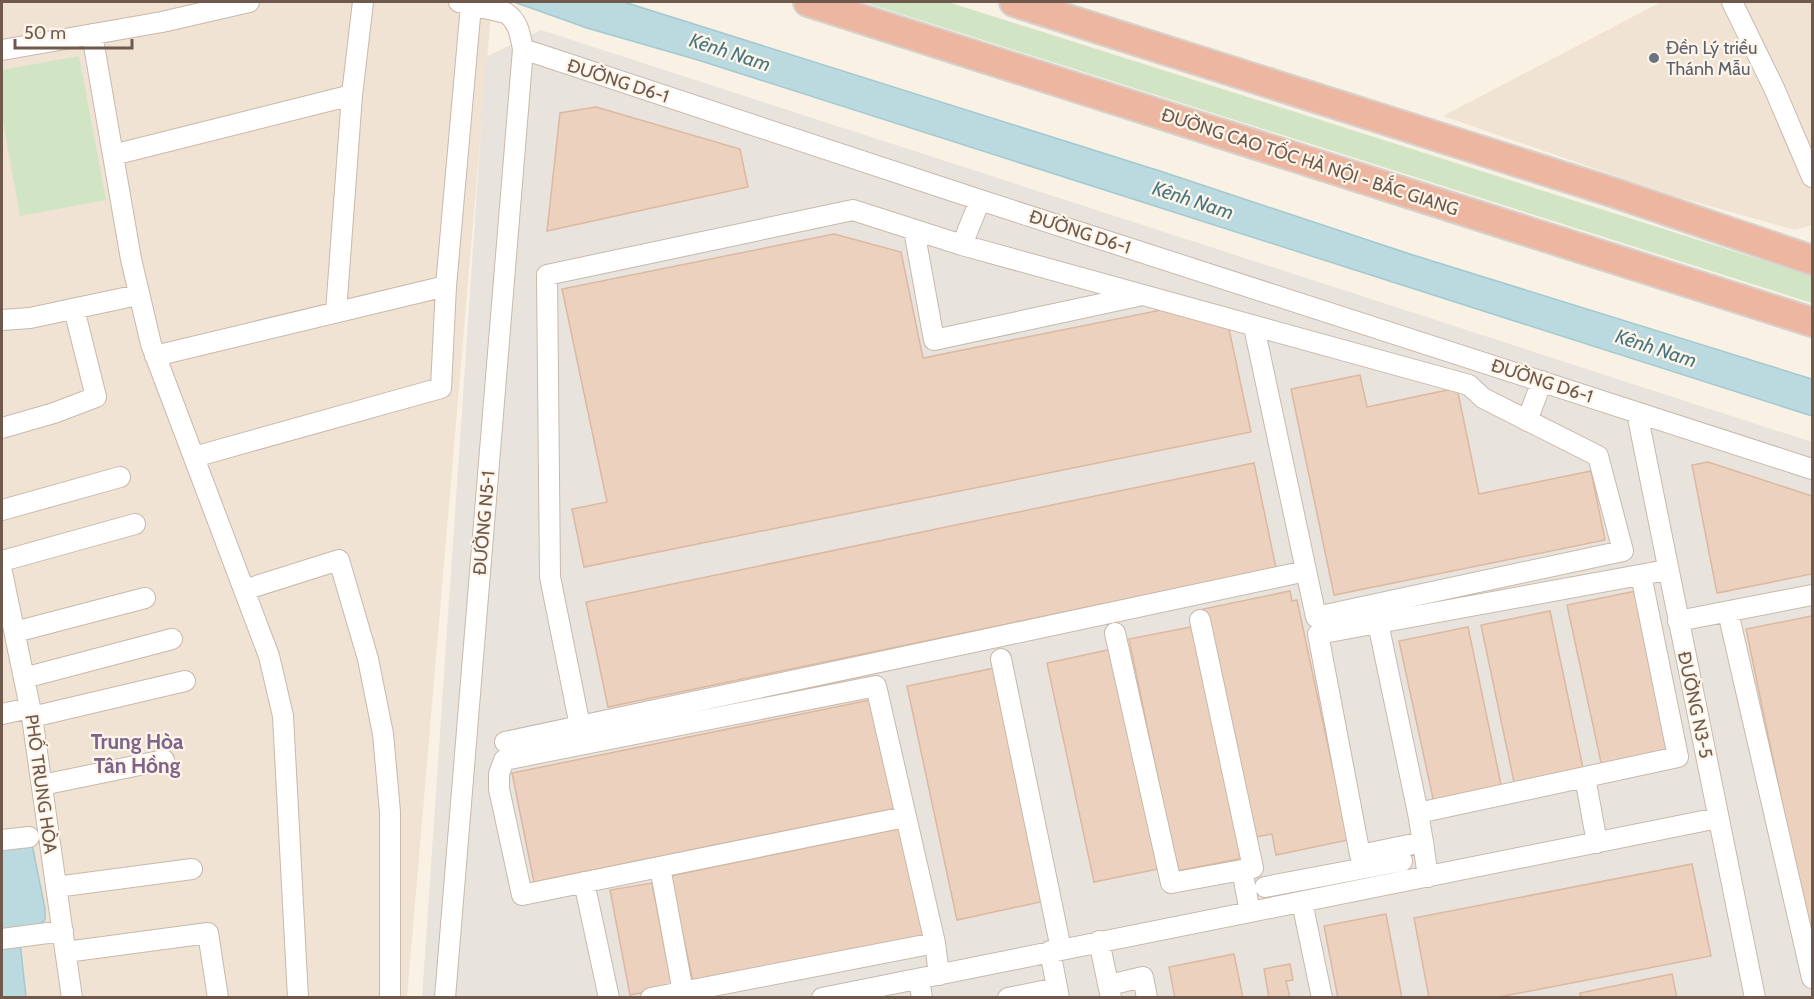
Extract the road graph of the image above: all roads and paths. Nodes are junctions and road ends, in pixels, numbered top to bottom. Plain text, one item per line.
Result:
1 (249, 2) edge
2 (363, 2) edge
3 (808, 2) edge
4 (1014, 2) edge
5 (1732, 2) edge
6 (465, 3) edge
7 (92, 34) junction
8 (2, 50) edge
9 (523, 50) junction
10 (352, 95) junction
11 (113, 155) junction
12 (1808, 156) edge
13 (1812, 177) edge
14 (980, 200) junction
15 (914, 230) junction
16 (1748, 240) junction
17 (962, 245) junction
18 (1812, 245) edge
19 (1812, 260) edge
20 (446, 286) junction
21 (138, 295) junction
22 (1140, 295) junction
23 (74, 309) junction
24 (336, 312) junction
25 (2, 320) edge
26 (1812, 322) edge
27 (1254, 327) junction
28 (155, 356) junction
29 (1542, 381) junction
30 (1637, 413) junction
31 (1527, 421) junction
32 (2, 428) edge
33 (194, 457) junction
34 (1812, 469) edge
35 (120, 477) dead end
36 (2, 510) edge
37 (135, 524) dead end
38 (2, 561) edge
39 (1667, 570) junction
40 (1306, 571) junction
41 (2, 572) edge
42 (1641, 575) junction
43 (244, 590) junction
44 (1812, 595) edge
45 (145, 598) dead end
46 (1728, 612) junction
47 (1200, 620) dead end
48 (1678, 621) junction
49 (1378, 623) junction
50 (15, 632) junction
51 (1116, 633) dead end
52 (172, 639) dead end
53 (1001, 659) dead end
54 (24, 678) junction
55 (185, 681) dead end
56 (31, 712) junction
57 (2, 714) edge
58 (580, 726) junction
59 (505, 742) dead end
60 (164, 760) dead end
61 (1585, 777) junction
62 (42, 785) junction
63 (1418, 813) junction
64 (905, 817) junction
65 (1718, 818) junction
66 (29, 837) dead end
67 (2, 840) edge
68 (1423, 842) junction
69 (1597, 843) junction
70 (1402, 861) dead end
71 (660, 867) junction
72 (192, 869) dead end
73 (1242, 870) junction
74 (1428, 877) junction
75 (584, 882) junction
76 (56, 886) junction
77 (1264, 888) dead end
78 (1302, 902) junction
79 (1250, 912) junction
80 (63, 932) junction
81 (2, 939) edge
82 (1099, 941) junction
83 (935, 943) junction
84 (1055, 950) junction
85 (66, 952) junction
86 (939, 975) junction
87 (1812, 978) edge
88 (921, 988) edge
89 (1110, 991) edge
90 (683, 992) junction
91 (1058, 993) edge
92 (72, 998) edge
93 (218, 998) edge
94 (298, 998) edge
95 (390, 998) edge
96 (445, 998) edge
97 (609, 998) edge
98 (651, 998) edge
99 (822, 998) edge
100 (1008, 998) edge
101 (1147, 998) edge
102 (1322, 998) edge
103 (1755, 998) edge

1 - 7 street
2 - 10 street
3 - 26 highway, ĐƯỜNG CAO TỐC HÀ NỘI - BẮC GIANG
4 - 16 highway
5 - 12 street
6 - 9 street, ĐƯỜNG N5-1
6 - 20 street
7 - 8 street
7 - 11 street
9 - 14 street, ĐƯỜNG D6-1
9 - 96 street, ĐƯỜNG N5-1
10 - 11 street
10 - 24 street
11 - 21 street
12 - 13 street
14 - 17 street
14 - 29 street, ĐƯỜNG D6-1
15 - 17 street
15 - 22 street
15 - 58 street
16 - 18 highway
16 - 19 highway
17 - 22 street
20 - 24 street
20 - 33 street
21 - 23 street
21 - 28 street
22 - 27 street
23 - 25 street
23 - 32 street
24 - 28 street
27 - 31 street
27 - 40 street
28 - 33 street
29 - 30 street, ĐƯỜNG D6-1
29 - 31 street
30 - 34 street, ĐƯỜNG D6-1
30 - 39 street, ĐƯỜNG N3-5
31 - 40 street
33 - 43 street
35 - 36 street
37 - 38 street
39 - 42 street
39 - 48 street, ĐƯỜNG N3-5
40 - 58 street
41 - 50 street, PHỐ TRUNG HÒA
42 - 49 street
42 - 61 street
43 - 94 street
43 - 95 street
44 - 46 street
45 - 50 street
46 - 48 street
46 - 87 street
47 - 73 street
48 - 65 street, ĐƯỜNG N3-5
49 - 63 street
49 - 68 street
50 - 54 street, PHỐ TRUNG HÒA
51 - 73 street
52 - 54 street
53 - 84 street
54 - 56 street, PHỐ TRUNG HÒA
55 - 56 street
56 - 57 street
56 - 62 street, PHỐ TRUNG HÒA
58 - 59 street
60 - 62 street
61 - 63 street
61 - 69 street
62 - 76 street, PHỐ TRUNG HÒA
63 - 68 street
64 - 71 street
64 - 75 street
64 - 83 street
65 - 69 street
65 - 103 street, ĐƯỜNG N3-5
66 - 67 street
68 - 74 street
69 - 74 street
70 - 77 street
71 - 75 street
71 - 90 street
72 - 76 street
73 - 79 street
74 - 78 street
75 - 97 street
76 - 80 street, PHỐ TRUNG HÒA
78 - 79 street
78 - 102 street
79 - 82 street
80 - 81 street
80 - 85 street, PHỐ TRUNG HÒA
82 - 84 street
82 - 89 street
83 - 86 street
83 - 90 street
84 - 86 street
84 - 91 street
85 - 92 street, PHỐ TRUNG HÒA
85 - 93 street
86 - 88 street
88 - 99 street
89 - 101 street
90 - 98 street
91 - 100 street

